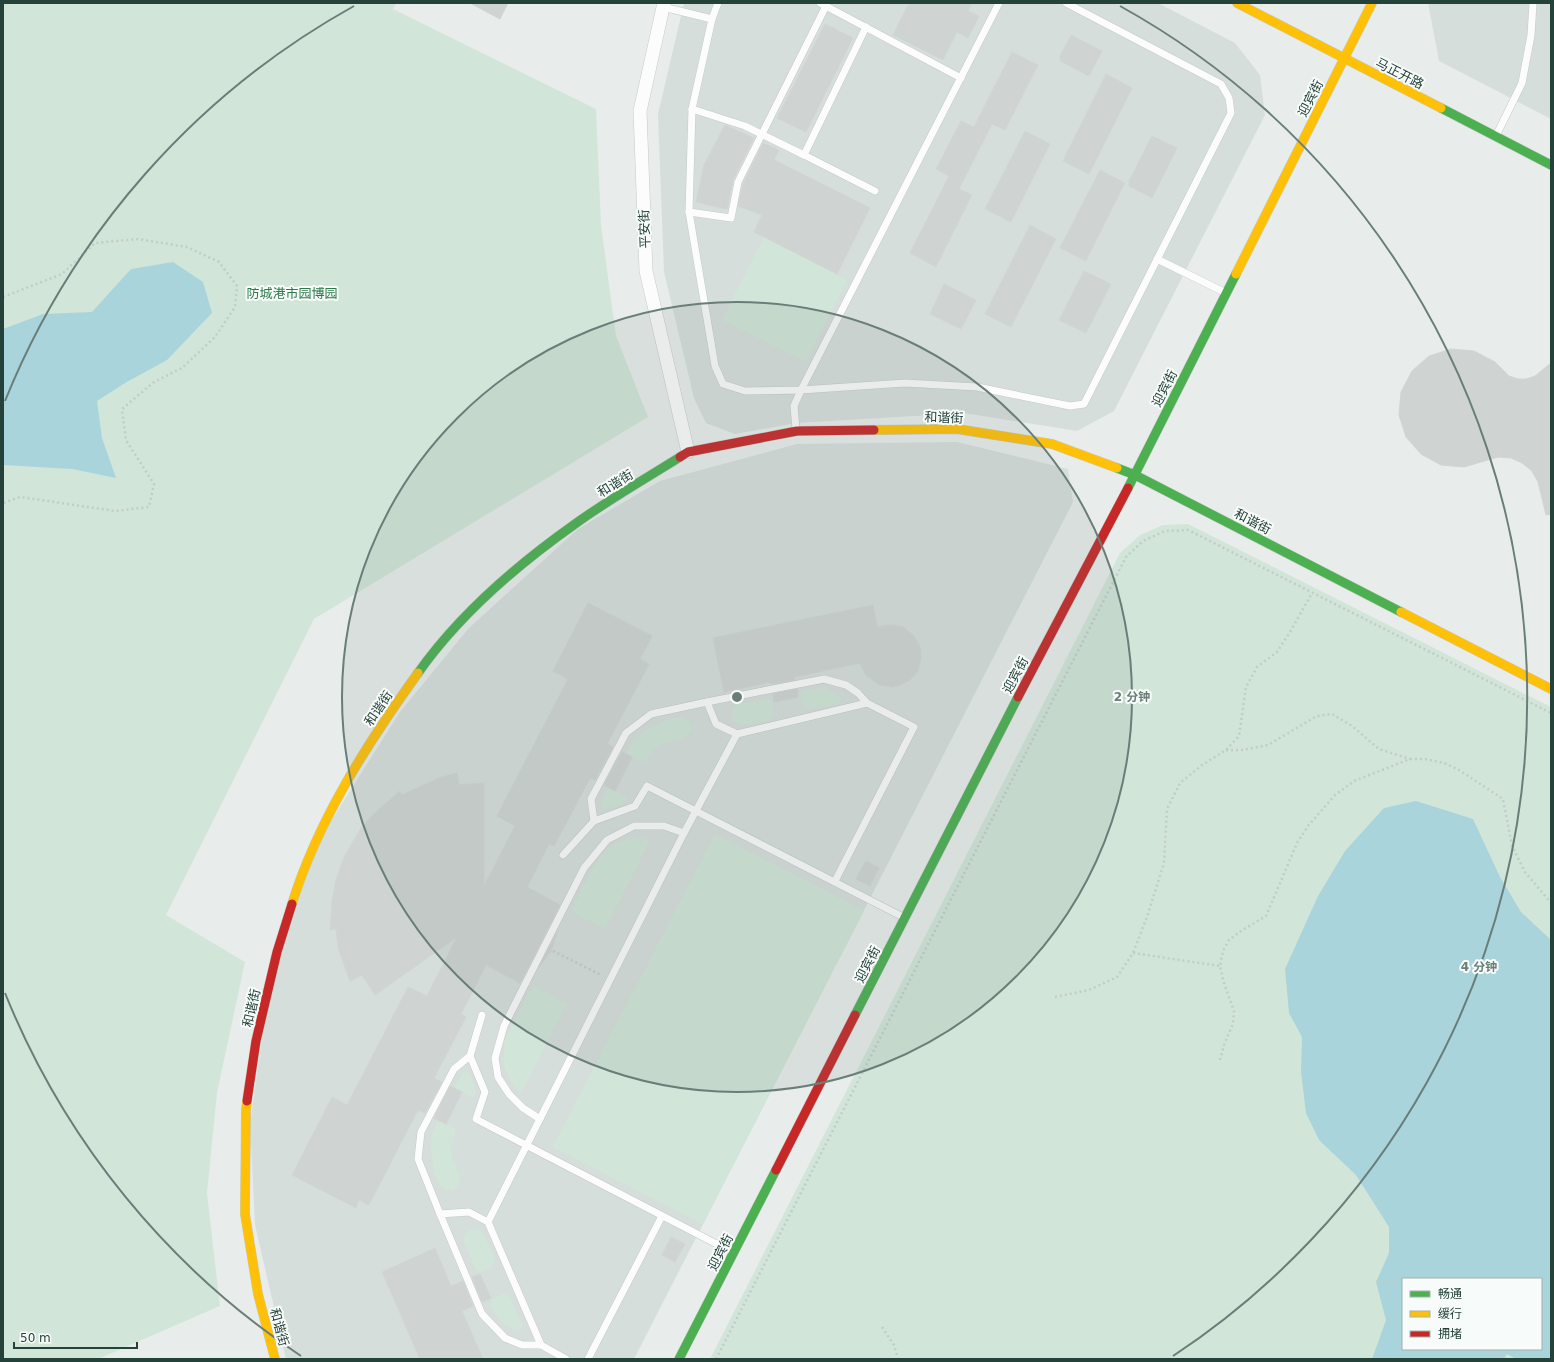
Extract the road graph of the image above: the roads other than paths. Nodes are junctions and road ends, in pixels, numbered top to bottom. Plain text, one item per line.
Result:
1 (718, 3) edge
2 (999, 3) edge
3 (1066, 3) edge
4 (1236, 3) edge
5 (1372, 3) edge
6 (1533, 3) edge
7 (823, 4) edge
8 (664, 5) edge
9 (712, 19) junction
10 (866, 27) junction
11 (1344, 59) junction
12 (961, 78) junction
13 (692, 109) junction
14 (762, 134) junction
15 (1496, 137) junction
16 (804, 154) junction
17 (1551, 165) edge
18 (875, 191) dead end
19 (689, 212) junction
20 (1157, 259) junction
21 (1226, 293) junction
22 (801, 390) junction
23 (797, 431) junction
24 (688, 452) junction
25 (1135, 475) junction
26 (1551, 689) edge
27 (707, 702) junction
28 (867, 703) junction
29 (737, 734) junction
30 (696, 812) junction
31 (594, 821) junction
32 (684, 833) junction
33 (563, 855) dead end
34 (835, 881) junction
35 (905, 918) junction
36 (482, 1015) dead end
37 (470, 1056) junction
38 (540, 1119) junction
39 (527, 1144) junction
40 (440, 1214) junction
41 (662, 1216) junction
42 (488, 1222) junction
43 (734, 1253) junction
44 (541, 1345) junction
45 (275, 1359) edge
46 (566, 1359) edge
47 (588, 1359) edge
48 (679, 1359) edge

1 - 9 lane
2 - 12 lane
3 - 20 lane
4 - 11 street, 马正开路
5 - 11 street, 迎宾街
6 - 15 lane
7 - 10 lane
7 - 14 lane
8 - 9 lane
8 - 24 street, 平安街
9 - 13 lane
10 - 12 lane
10 - 16 lane
11 - 15 street, 马正开路
11 - 21 street, 迎宾街
12 - 22 lane
13 - 14 lane
13 - 19 lane
14 - 16 lane
14 - 19 lane
15 - 17 street, 马正开路
16 - 18 lane
19 - 22 lane
20 - 21 lane
20 - 22 lane
21 - 25 street, 迎宾街
22 - 23 lane
23 - 24 street, 和谐街
23 - 25 street, 和谐街
24 - 45 street, 和谐街
25 - 26 street, 和谐街
25 - 35 street, 迎宾街
27 - 28 lane
27 - 29 lane
27 - 31 lane
28 - 29 lane
28 - 34 lane
29 - 30 lane
30 - 31 lane
30 - 32 lane
30 - 34 lane
31 - 33 lane
32 - 38 lane
32 - 38 lane
34 - 35 lane
35 - 43 street, 迎宾街
36 - 37 lane
37 - 39 lane
37 - 40 lane
38 - 39 lane
39 - 41 lane
39 - 42 lane
40 - 42 lane
40 - 44 lane
41 - 43 lane
41 - 47 lane
42 - 44 lane
43 - 48 street, 迎宾街
44 - 46 lane

